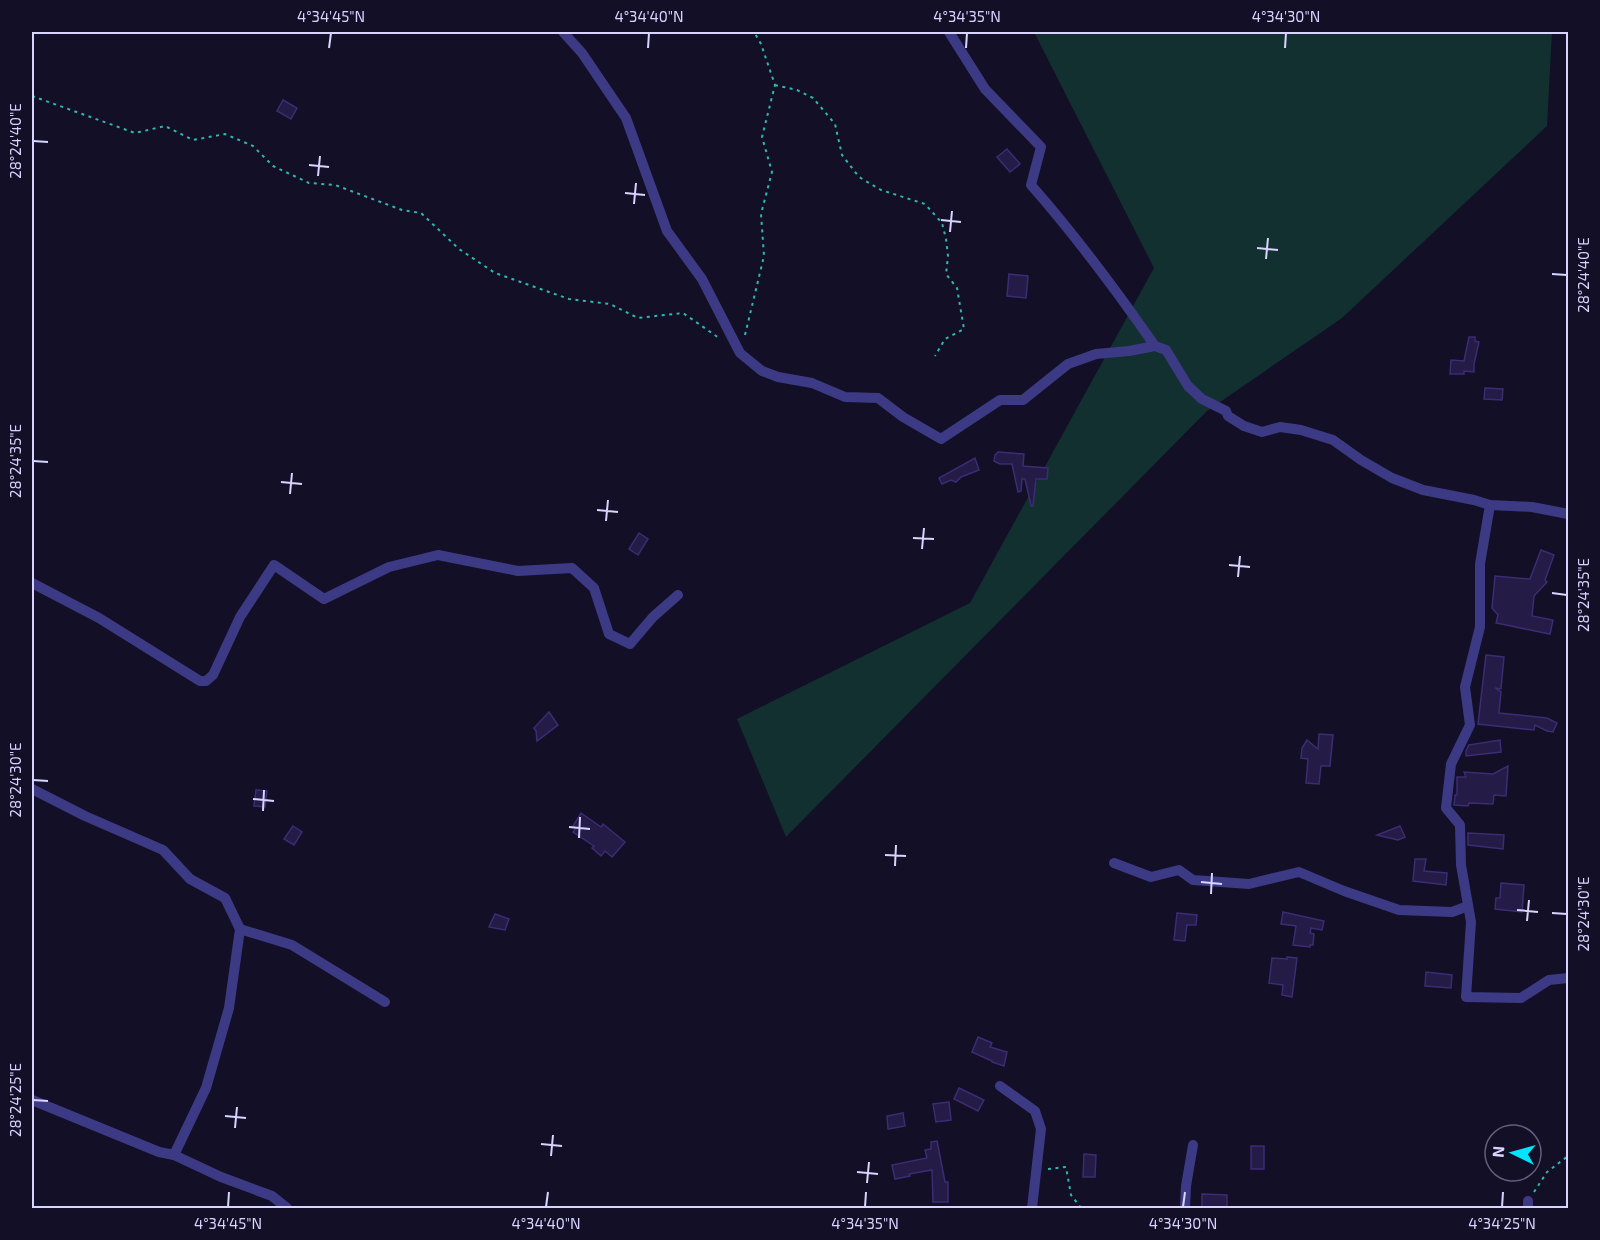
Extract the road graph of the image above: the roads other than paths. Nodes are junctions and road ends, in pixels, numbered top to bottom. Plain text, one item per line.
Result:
1 (562, 32) edge
2 (949, 32) edge
3 (1155, 346) junction
4 (1490, 505) junction
5 (1569, 514) edge
6 (32, 583) edge
7 (678, 595) dead end
8 (32, 789) edge
9 (1114, 863) dead end
10 (1468, 906) junction
11 (240, 930) junction
12 (1569, 978) edge
13 (385, 1002) dead end
14 (1000, 1086) dead end
15 (32, 1100) edge
16 (1193, 1145) dead end
17 (174, 1155) junction
18 (287, 1209) edge
19 (1032, 1209) edge
20 (1185, 1209) edge

1 - 3 street
2 - 3 street
3 - 4 street
4 - 5 street
4 - 10 street
6 - 7 street
8 - 11 street
9 - 10 street
10 - 12 street
11 - 13 street
11 - 17 street
14 - 19 street
15 - 17 street
16 - 20 street
17 - 18 street

